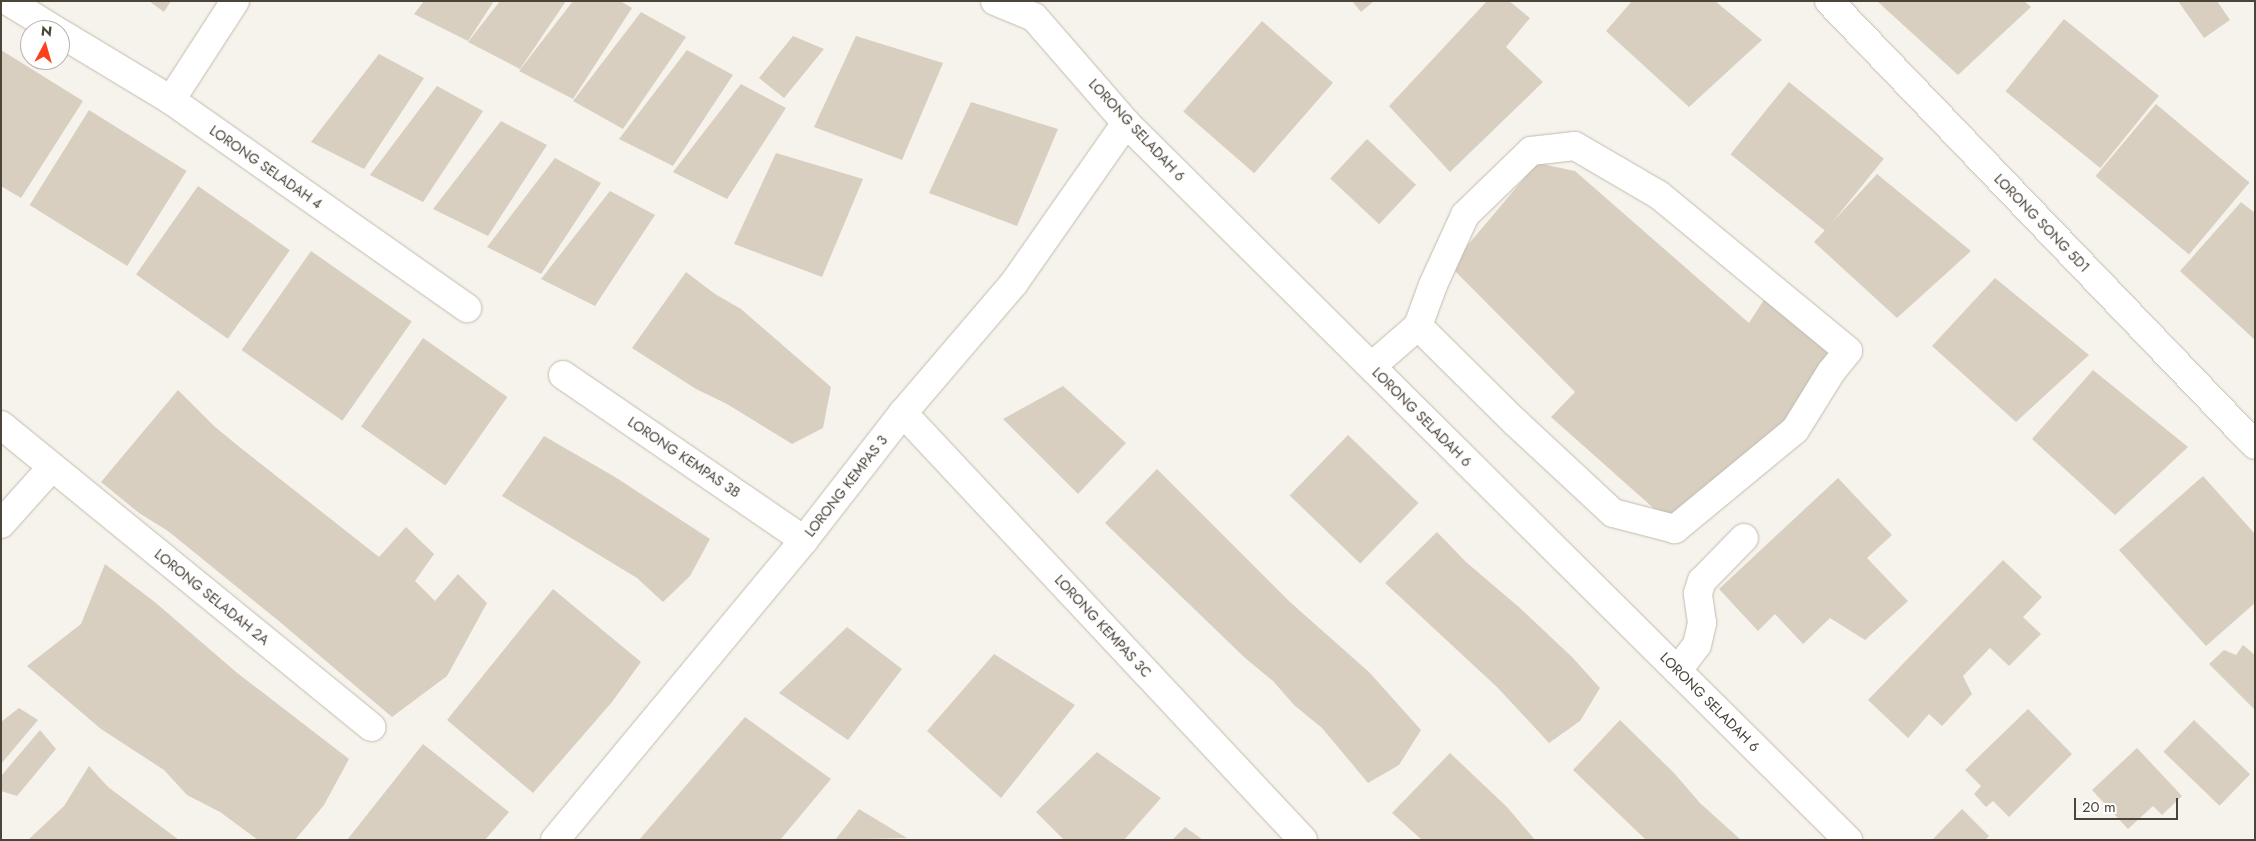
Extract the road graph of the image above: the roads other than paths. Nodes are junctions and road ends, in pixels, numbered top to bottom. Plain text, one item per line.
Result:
1 (8, 1) edge
2 (235, 1) edge
3 (995, 1) edge
4 (1829, 1) edge
5 (39, 20) edge
6 (70, 39) edge
7 (171, 100) junction
8 (1126, 122) junction
9 (467, 308) dead end
10 (1418, 326) junction
11 (1372, 366) junction
12 (563, 375) dead end
13 (903, 413) junction
14 (1, 425) edge
15 (2255, 445) edge
16 (52, 467) junction
17 (1, 524) edge
18 (1744, 538) dead end
19 (804, 540) junction
20 (1678, 670) junction
21 (371, 727) dead end
22 (555, 840) edge
23 (1303, 840) edge
24 (1848, 840) edge

1 - 5 street
2 - 7 street
3 - 8 street, LORONG SELADAH 6
4 - 15 street, LORONG SONG 5D1
6 - 7 street, LORONG SELADAH 4
7 - 9 street, LORONG SELADAH 4
8 - 11 street, LORONG SELADAH 6
8 - 13 street, LORONG KEMPAS 3
10 - 10 street
10 - 11 street
11 - 20 street, LORONG SELADAH 6
12 - 19 street, LORONG KEMPAS 3B
13 - 19 street, LORONG KEMPAS 3
13 - 23 street, LORONG KEMPAS 3C
14 - 16 street, LORONG SELADAH 2A
16 - 17 street
16 - 21 street, LORONG SELADAH 2A
18 - 20 street
19 - 22 street, LORONG KEMPAS 3
20 - 24 street, LORONG SELADAH 6

